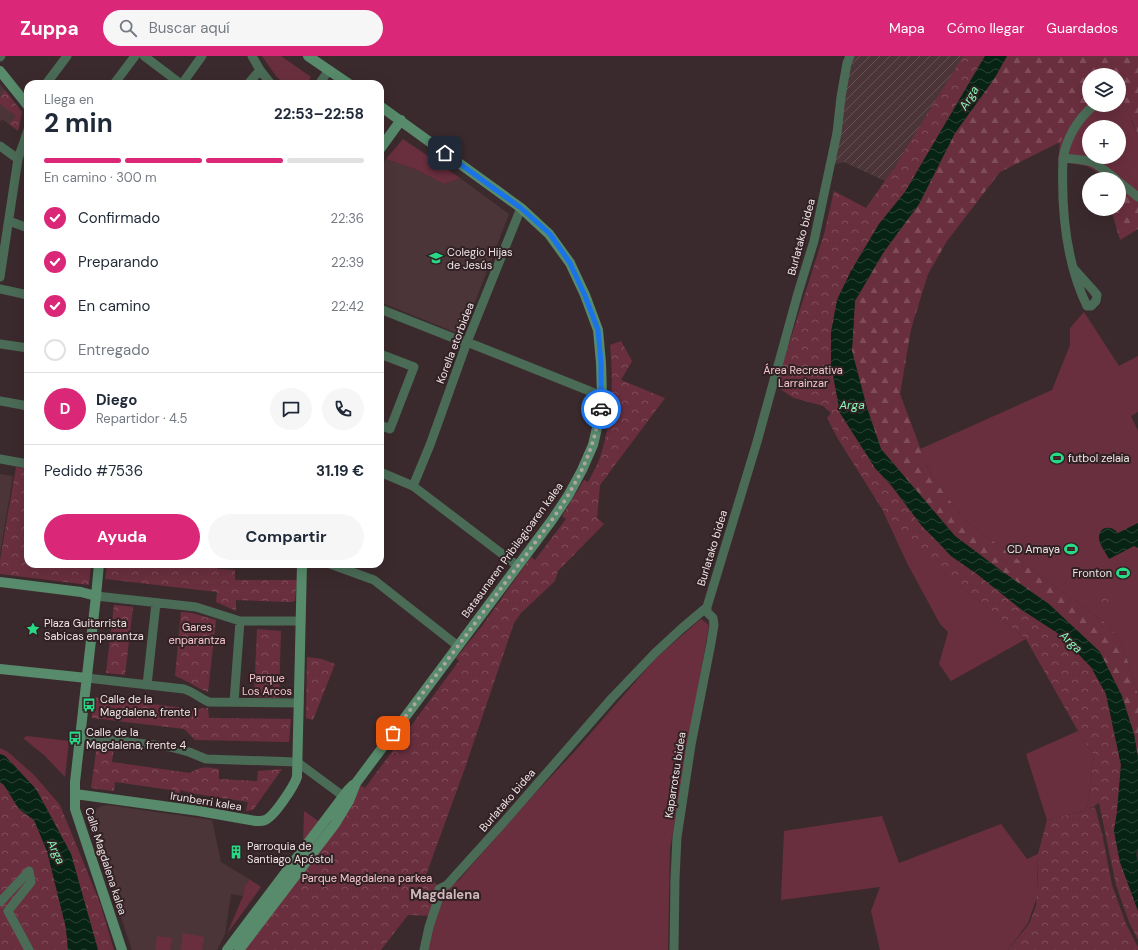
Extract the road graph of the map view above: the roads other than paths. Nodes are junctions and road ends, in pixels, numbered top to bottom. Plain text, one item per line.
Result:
1 (67, 56) edge
2 (135, 56) edge
3 (144, 56) edge
4 (202, 56) edge
5 (252, 56) edge
6 (308, 56) edge
7 (850, 56) edge
8 (260, 70) junction
9 (329, 70) junction
10 (0, 71) edge
11 (49, 80) edge
12 (117, 80) edge
13 (177, 80) edge
14 (185, 80) edge
15 (251, 80) edge
16 (268, 80) edge
17 (322, 80) edge
18 (343, 80) edge
19 (24, 101) edge
20 (384, 109) edge
21 (1086, 112) edge
22 (402, 120) junction
23 (24, 142) edge
24 (384, 144) edge
25 (0, 146) edge
26 (1063, 158) junction
27 (18, 159) junction
28 (1107, 172) edge
29 (1126, 188) edge
30 (1138, 197) edge
31 (521, 208) junction
32 (9, 221) junction
33 (24, 227) edge
34 (1074, 268) dead end
35 (0, 277) edge
36 (0, 289) edge
37 (24, 294) edge
38 (384, 311) edge
39 (468, 342) junction
40 (0, 344) edge
41 (24, 347) edge
42 (384, 356) edge
43 (602, 396) junction
44 (0, 401) edge
45 (24, 405) edge
46 (384, 426) edge
47 (0, 459) edge
48 (24, 463) edge
49 (384, 474) edge
50 (413, 486) junction
51 (518, 566) junction
52 (99, 568) edge
53 (302, 568) edge
54 (341, 568) edge
55 (0, 582) edge
56 (96, 596) junction
57 (156, 603) junction
58 (707, 607) junction
59 (240, 621) junction
60 (301, 621) junction
61 (458, 646) junction
62 (0, 668) edge
63 (87, 678) junction
64 (147, 684) junction
65 (234, 702) junction
66 (299, 703) junction
67 (80, 736) junction
68 (297, 762) junction
69 (356, 783) junction
70 (75, 794) junction
71 (343, 796) junction
72 (0, 902) edge
73 (30, 950) edge
74 (122, 950) edge
75 (227, 950) edge
76 (239, 950) edge
77 (424, 950) edge
78 (674, 950) edge

1 - 11 street
2 - 12 street
3 - 13 street
4 - 14 street
5 - 8 street
6 - 9 street
7 - 58 street, Burlatako bidea
8 - 15 street
8 - 16 street
9 - 17 street
9 - 18 street
10 - 19 street
20 - 22 street, Batasunaren Pribilegioaren kalea
21 - 26 street
22 - 24 street
22 - 31 street, Batasunaren Pribilegioaren kalea
23 - 27 street
25 - 27 street
26 - 28 street
26 - 34 street
27 - 32 street
29 - 30 street
31 - 39 street, Korella etorbidea
31 - 43 street, Batasunaren Pribilegioaren kalea
32 - 33 street
32 - 35 street
36 - 37 street
38 - 39 street
39 - 43 street
39 - 50 street, Korella etorbidea
40 - 41 street
42 - 46 street
43 - 51 street, Batasunaren Pribilegioaren kalea
44 - 45 street
47 - 48 street
49 - 50 street
50 - 51 street
51 - 61 street, Batasunaren Pribilegioaren kalea
52 - 56 street, Calle Magdalena kalea
53 - 60 street
54 - 61 street
55 - 56 street
56 - 57 street
56 - 63 street, Calle Magdalena kalea
57 - 59 street
57 - 64 street
58 - 77 street, Burlatako bidea
58 - 78 street, Kaparrotsu bidea
59 - 60 street
59 - 65 street
60 - 66 street
61 - 69 street, Batasunaren Pribilegioaren kalea
62 - 63 street
63 - 64 street
63 - 67 street, Calle Magdalena kalea
64 - 65 street
65 - 66 street
66 - 68 street
67 - 68 street
67 - 70 street, Calle Magdalena kalea
68 - 70 street, Irunberri kalea
68 - 71 street
69 - 71 street, Batasunaren Pribilegioaren kalea
69 - 76 street, Batasunaren Pribilegioaren kalea
70 - 74 street, Calle Magdalena kalea
71 - 75 street, Batasunaren Pribilegioaren kalea
72 - 73 street

